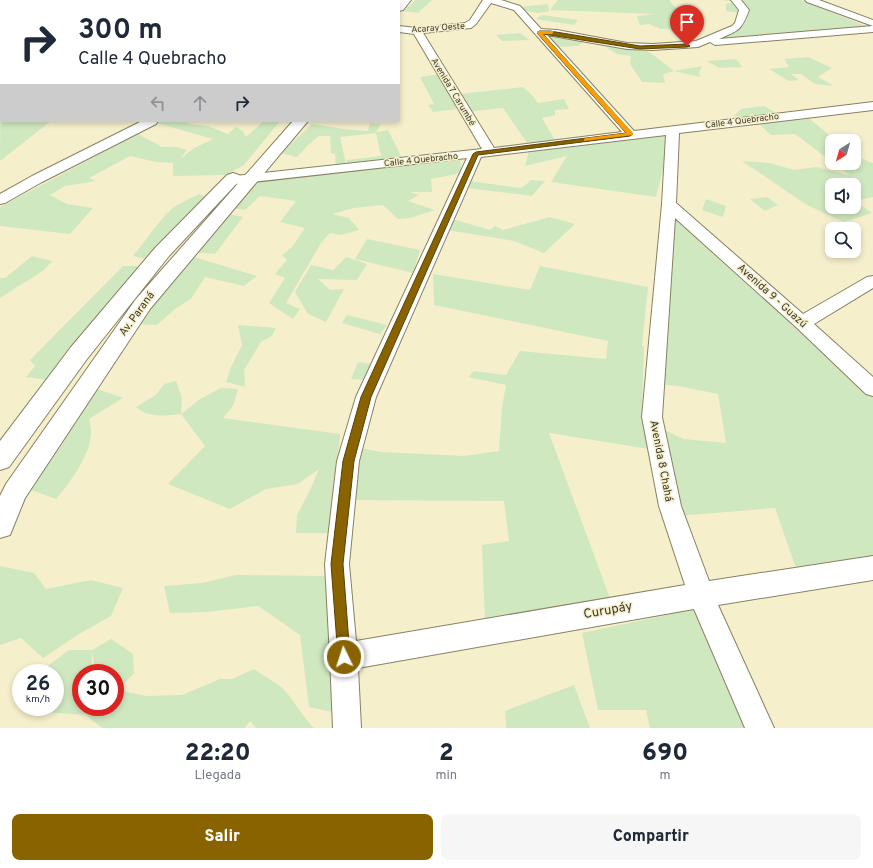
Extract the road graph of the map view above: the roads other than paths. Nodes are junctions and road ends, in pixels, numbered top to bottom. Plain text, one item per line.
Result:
1 (488, 0) edge
2 (492, 0) edge
3 (736, 0) edge
4 (810, 0) edge
5 (873, 23) edge
6 (400, 29) edge
7 (873, 29) edge
8 (417, 31) junction
9 (539, 32) junction
10 (698, 44) junction
11 (870, 108) edge
12 (150, 122) edge
13 (283, 122) edge
14 (300, 122) edge
15 (673, 130) junction
16 (630, 134) junction
17 (483, 153) junction
18 (241, 180) junction
19 (0, 200) edge
20 (669, 204) junction
21 (873, 281) edge
22 (802, 322) junction
23 (873, 389) edge
24 (0, 460) edge
25 (8, 490) edge
26 (0, 526) edge
27 (873, 568) edge
28 (701, 595) junction
29 (344, 657) junction
30 (347, 728) edge
31 (760, 728) edge

1 - 8 street, Acaray Oeste
2 - 9 street
3 - 10 street
4 - 5 street
6 - 8 street, Acaray Oeste
7 - 10 street
8 - 17 street, Avenida 7 Carumbé
9 - 10 street
9 - 16 street
11 - 15 street, Calle 4 Quebracho
12 - 19 street
13 - 18 street, Av. Paraná
14 - 18 street, Av. Paraná
15 - 16 street, Calle 4 Quebracho
15 - 20 street, Avenida 8 Chahá
16 - 17 street, Calle 4 Quebracho
17 - 18 street, Calle 4 Quebracho
17 - 29 street
18 - 24 street, Av. Paraná
18 - 25 street, Av. Paraná
20 - 22 street, Avenida 9 - Guazú
20 - 28 street, Avenida 8 Chahá
21 - 22 street
22 - 23 street, Avenida 9 - Guazú
25 - 26 street, Av. Paraná
27 - 28 street, Curupa´y
28 - 29 street, Curupa´y
28 - 31 street, Avenida 8 Chahá
29 - 30 street

